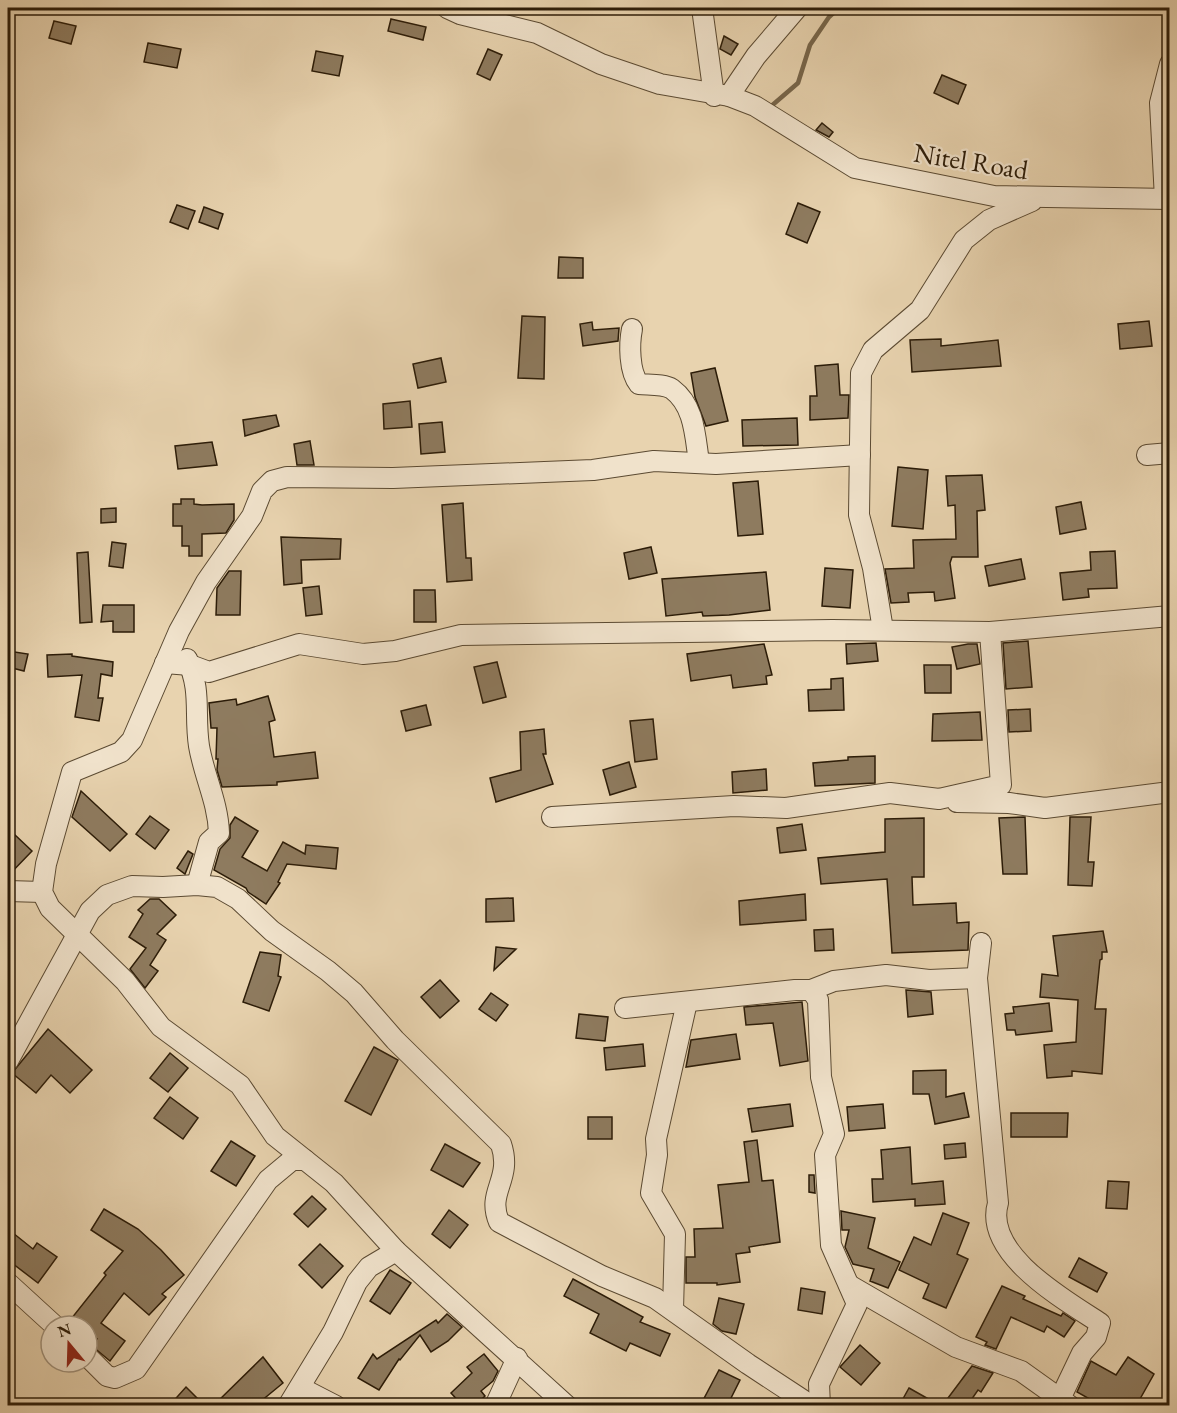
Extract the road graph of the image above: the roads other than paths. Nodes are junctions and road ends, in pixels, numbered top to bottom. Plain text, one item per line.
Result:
1 (447, 8) edge
2 (702, 8) edge
3 (797, 8) edge
4 (1170, 64) edge
5 (721, 96) junction
6 (1038, 198) junction
7 (1167, 199) edge
8 (632, 329) dead end
9 (1170, 453) edge
10 (860, 454) junction
11 (1148, 455) dead end
12 (699, 462) junction
13 (1170, 616) edge
14 (883, 630) junction
15 (179, 631) junction
16 (990, 632) junction
17 (165, 663) junction
18 (190, 665) junction
19 (1170, 792) edge
20 (890, 793) junction
21 (552, 816) dead end
22 (196, 885) junction
23 (8, 891) edge
24 (42, 892) junction
25 (77, 937) junction
26 (981, 943) dead end
27 (978, 978) junction
28 (811, 990) junction
29 (687, 1002) junction
30 (625, 1008) dead end
31 (8, 1061) edge
32 (305, 1160) junction
33 (396, 1251) junction
34 (8, 1283) edge
35 (849, 1285) junction
36 (674, 1310) junction
37 (42, 1314) edge
38 (517, 1358) junction
39 (99, 1368) edge
40 (301, 1388) junction
41 (1065, 1402) edge
42 (288, 1406) edge
43 (336, 1406) edge
44 (495, 1406) edge
45 (567, 1406) edge
46 (812, 1406) edge
47 (820, 1406) edge

1 - 5 street, Nitel Road
2 - 5 street
3 - 5 street
4 - 7 street
5 - 6 street, Nitel Road
6 - 7 street, Nitel Road
6 - 10 street
8 - 12 street
9 - 11 street
10 - 12 street
10 - 14 street
12 - 15 street
13 - 16 street
14 - 16 street
14 - 18 street
15 - 17 street
15 - 18 street
16 - 20 street
17 - 18 street
17 - 24 street
18 - 22 street
19 - 20 street
20 - 21 street
22 - 25 street
22 - 36 street
23 - 24 street
24 - 25 street
25 - 31 street
25 - 32 street
26 - 27 street
27 - 28 street
27 - 41 street
28 - 29 street
28 - 35 street
29 - 30 street
29 - 36 street
32 - 33 street
32 - 39 street
33 - 38 street
33 - 40 street
34 - 37 street
35 - 41 street
35 - 47 street
36 - 46 street
38 - 44 street
38 - 45 street
40 - 42 street
40 - 43 street

